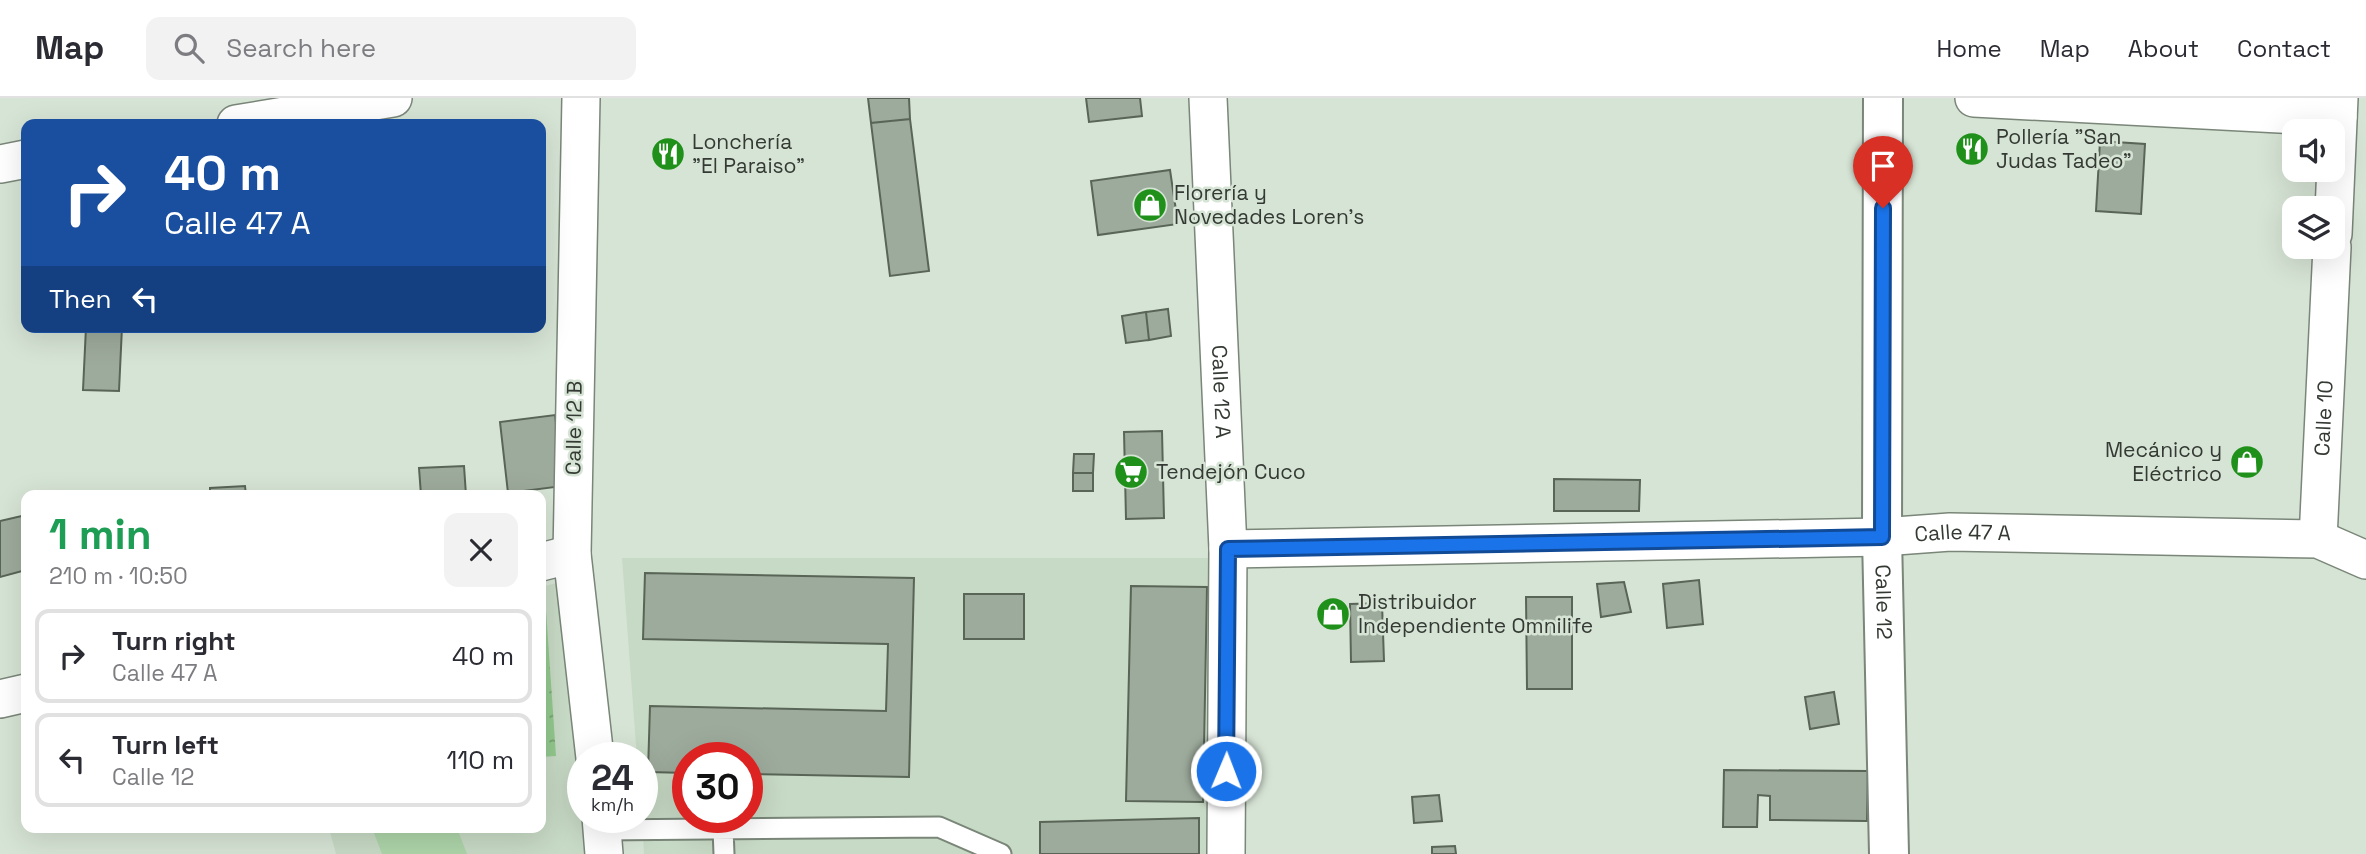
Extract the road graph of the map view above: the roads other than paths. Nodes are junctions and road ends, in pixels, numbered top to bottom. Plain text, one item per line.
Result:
1 (393, 98) edge
2 (580, 98) edge
3 (1209, 98) edge
4 (1883, 98) edge
5 (1974, 98) edge
6 (2339, 107) edge
7 (266, 119) edge
8 (21, 160) edge
9 (0, 164) edge
10 (2335, 196) edge
11 (2331, 259) edge
12 (1882, 537) junction
13 (2318, 539) junction
14 (1228, 549) junction
15 (556, 558) edge
16 (2366, 560) edge
17 (21, 694) edge
18 (0, 699) edge
19 (592, 742) edge
20 (763, 828) edge
21 (672, 831) edge
22 (723, 833) edge
23 (602, 834) edge
24 (724, 854) edge
25 (1001, 854) edge
26 (1226, 854) edge
27 (1889, 854) edge

1 - 7 street
2 - 15 street, Calle 12 B
3 - 14 street, Calle 12 A
4 - 12 street, Calle 12
5 - 6 street
6 - 10 street
8 - 9 street
11 - 13 street, Calle 10
12 - 13 street, Calle 47 A
12 - 14 street, Calle 47 A
12 - 27 street, Calle 12
13 - 16 street
14 - 26 street, Calle 12 A
15 - 19 street, Calle 12 B
17 - 18 street
20 - 25 lane
21 - 23 lane
22 - 24 lane

